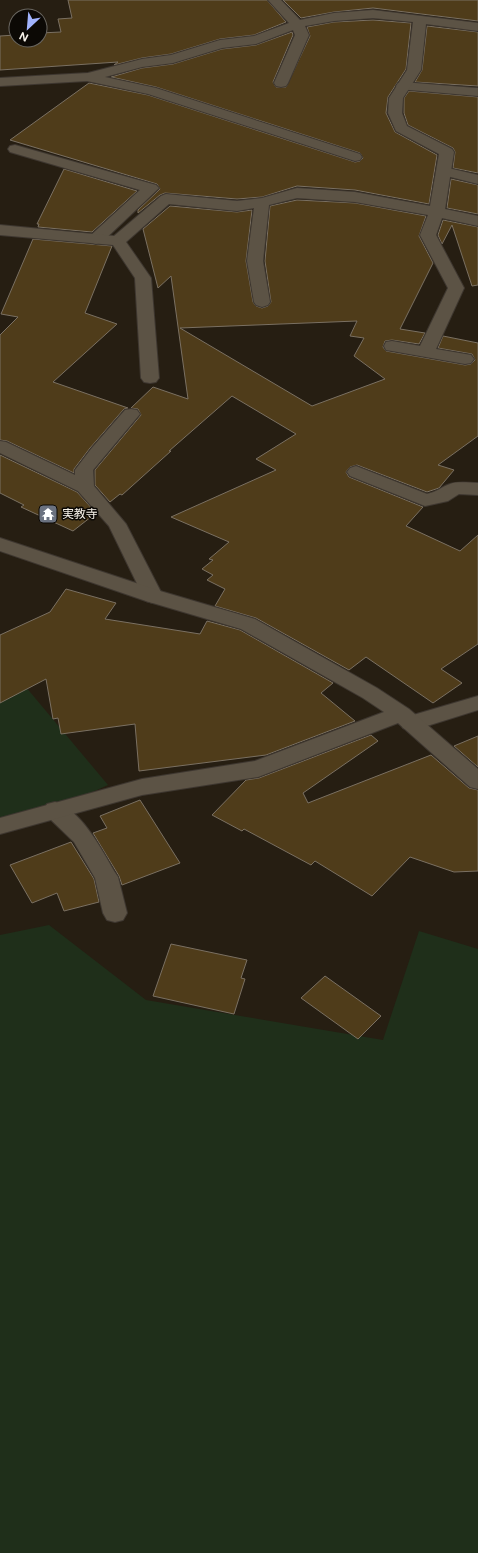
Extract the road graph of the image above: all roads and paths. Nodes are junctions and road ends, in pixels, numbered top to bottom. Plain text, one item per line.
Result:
1 (274, 0) edge
2 (420, 20) junction
3 (297, 24) junction
4 (478, 27) edge
5 (88, 77) junction
6 (0, 82) edge
7 (281, 83) dead end
8 (403, 86) junction
9 (476, 92) dead end
10 (15, 149) dead end
11 (355, 157) dead end
12 (444, 171) junction
13 (478, 180) edge
14 (262, 202) junction
15 (437, 212) junction
16 (478, 221) edge
17 (0, 230) edge
18 (96, 239) junction
19 (118, 241) junction
20 (262, 302) dead end
21 (392, 346) dead end
22 (426, 352) junction
23 (465, 359) dead end
24 (150, 378) dead end
25 (131, 414) dead end
26 (0, 446) edge
27 (356, 472) dead end
28 (84, 487) junction
29 (478, 489) edge
30 (0, 544) edge
31 (153, 596) junction
32 (478, 703) edge
33 (406, 719) junction
34 (478, 781) edge
35 (55, 810) junction
36 (0, 826) edge
37 (115, 913) dead end

1 - 3 street
2 - 3 street
2 - 4 street
2 - 8 street
3 - 5 street
3 - 7 street
5 - 6 street
5 - 11 street
8 - 9 street
8 - 12 street
10 - 18 street
12 - 13 street
12 - 15 street
14 - 15 street
14 - 19 street
14 - 20 street
15 - 16 street
15 - 22 street
17 - 18 street
18 - 19 street
19 - 24 street
21 - 22 street
22 - 23 street
25 - 28 street
26 - 28 street
27 - 29 street
28 - 31 street
30 - 31 street
31 - 33 street
32 - 33 street
33 - 34 street
33 - 35 street
35 - 36 street
35 - 37 street

